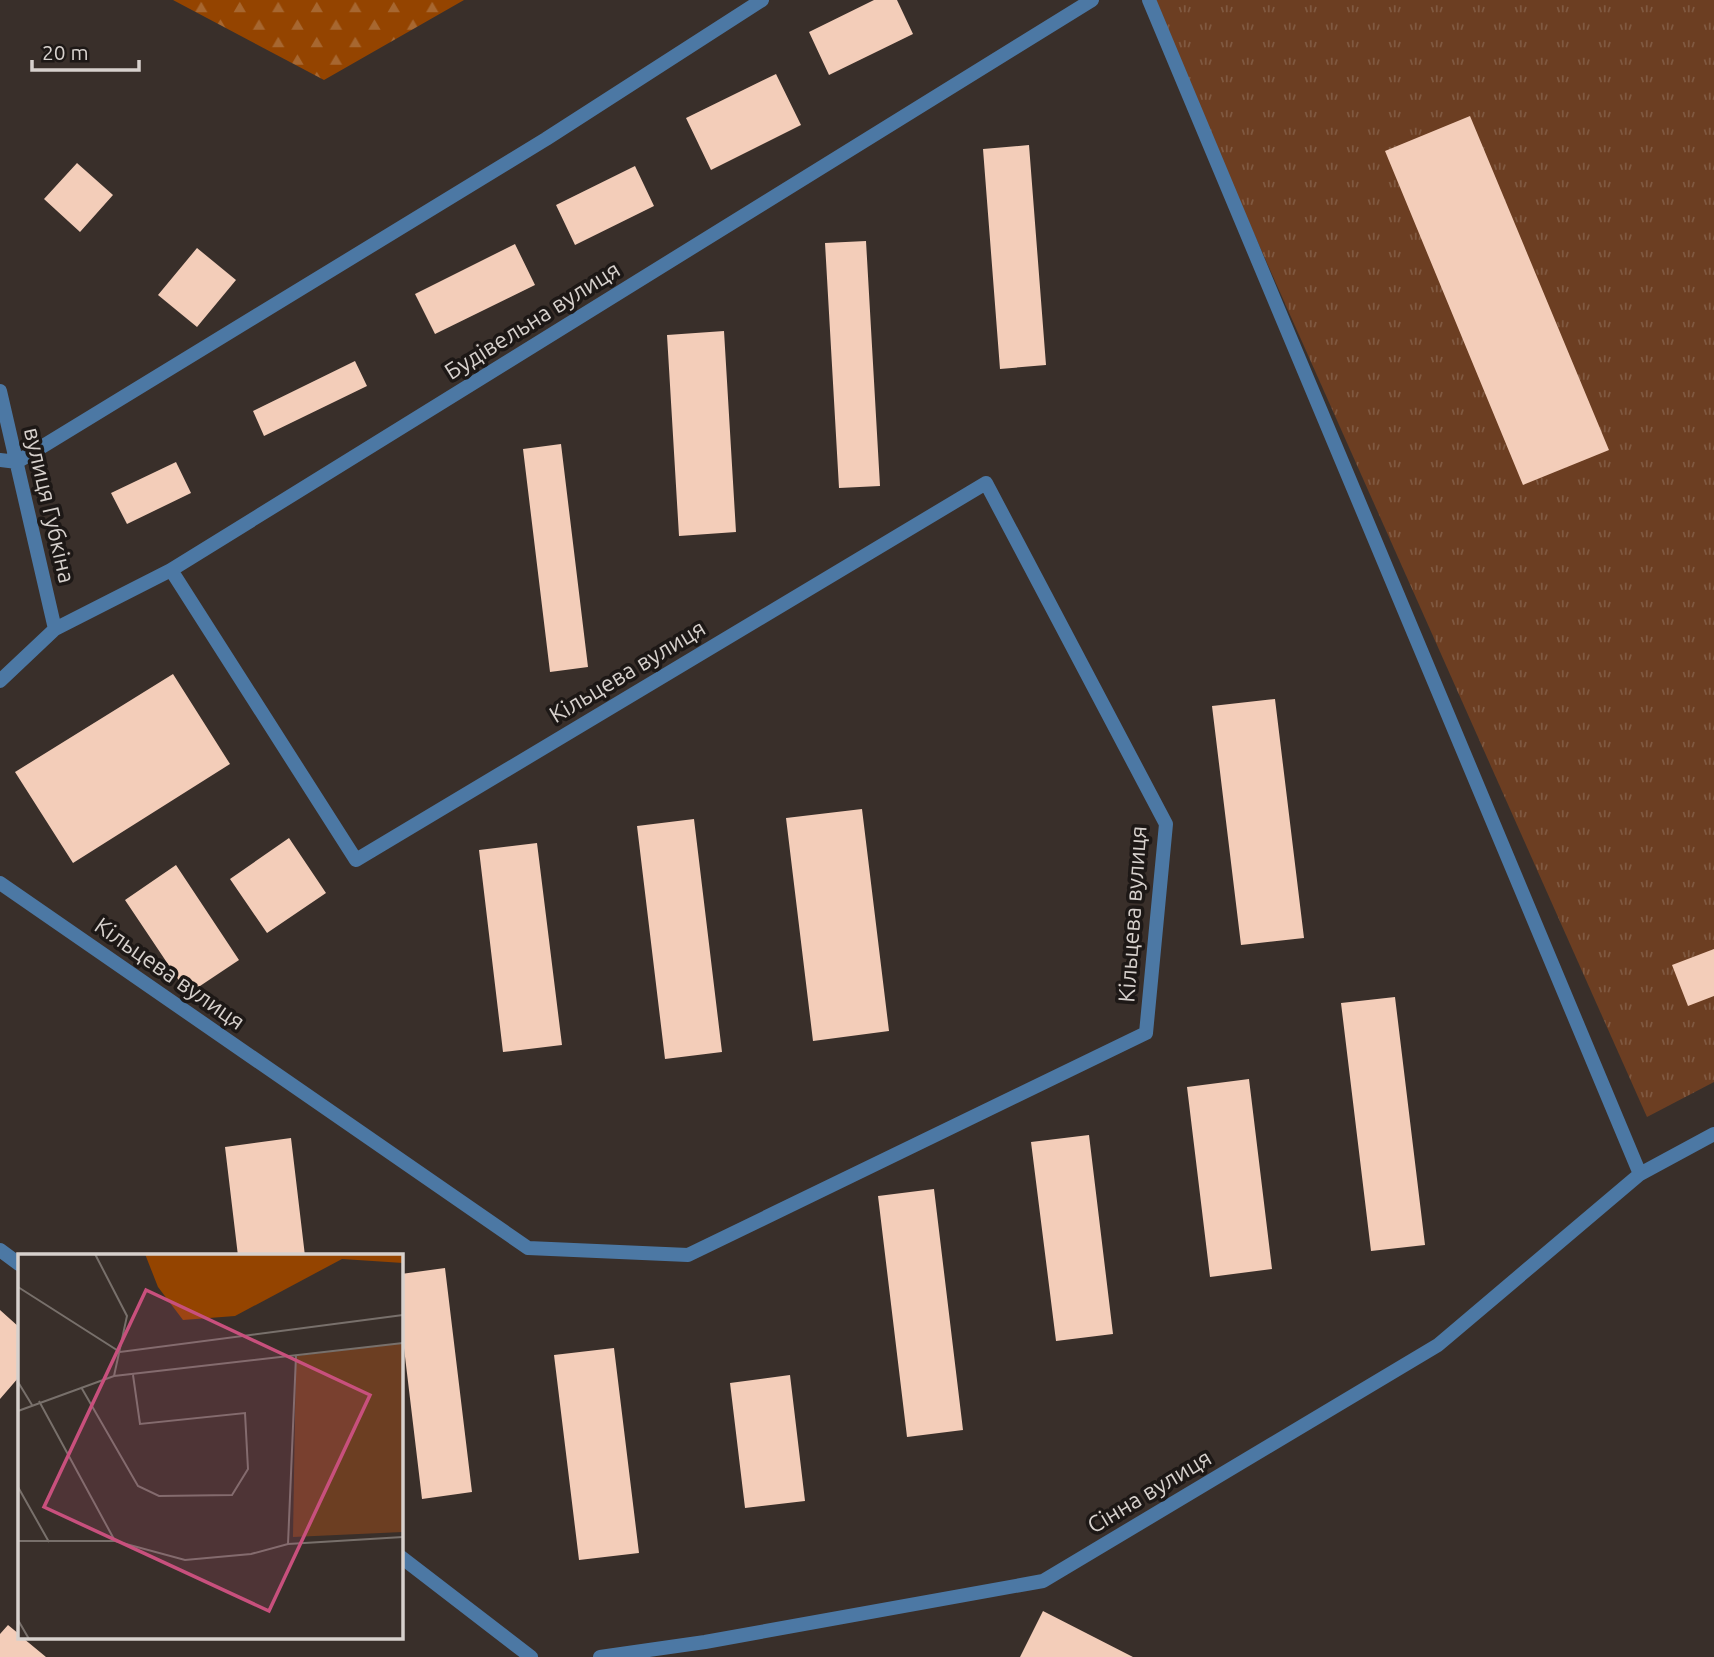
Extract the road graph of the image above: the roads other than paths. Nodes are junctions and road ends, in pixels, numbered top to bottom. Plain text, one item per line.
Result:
1 (762, 0) edge
2 (1092, 0) edge
3 (1149, 0) edge
4 (0, 391) edge
5 (0, 460) edge
6 (17, 462) junction
7 (171, 570) junction
8 (55, 629) junction
9 (0, 681) edge
10 (0, 883) edge
11 (1714, 1134) edge
12 (1640, 1174) junction
13 (0, 1250) edge
14 (18, 1264) edge
15 (402, 1558) edge
16 (531, 1657) edge
17 (600, 1657) edge

1 - 6 street
2 - 7 street, Будівельна вулиця
3 - 12 street
4 - 6 street, вулиця Губкіна
5 - 6 street
6 - 8 street, вулиця Губкіна
7 - 8 street, Будівельна вулиця
7 - 10 street, Кільцева вулиця
8 - 9 street, Будівельна вулиця
11 - 12 street, Сінна вулиця
12 - 17 street, Сінна вулиця
13 - 14 street
15 - 16 street

